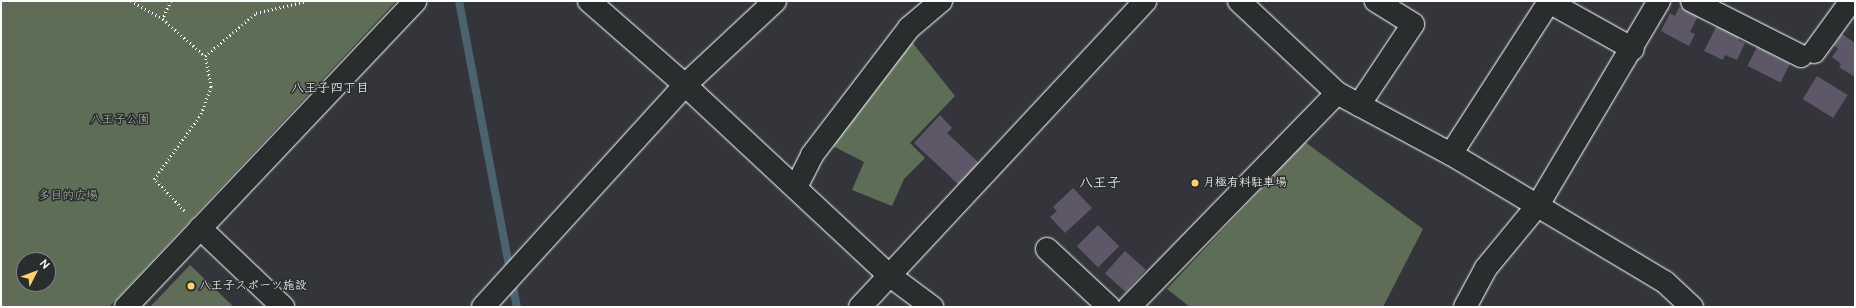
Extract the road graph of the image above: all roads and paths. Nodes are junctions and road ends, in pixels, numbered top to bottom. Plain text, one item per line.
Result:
1 (131, 1) edge
2 (171, 1) edge
3 (307, 1) edge
4 (415, 1) edge
5 (589, 1) edge
6 (774, 1) edge
7 (941, 1) edge
8 (1145, 1) edge
9 (1239, 1) edge
10 (1376, 1) edge
11 (1660, 1) edge
12 (1692, 1) edge
13 (1850, 1) edge
14 (163, 19) junction
15 (1633, 49) junction
16 (205, 56) junction
17 (686, 85) junction
18 (1337, 93) junction
19 (1359, 105) junction
20 (1451, 154) junction
21 (796, 187) junction
22 (1538, 205) junction
23 (200, 228) junction
24 (1047, 249) dead end
25 (889, 275) junction
26 (126, 307) edge
27 (282, 307) edge
28 (483, 307) edge
29 (860, 307) edge
30 (932, 307) edge
31 (1110, 307) edge
32 (1129, 307) edge
33 (1466, 307) edge
34 (1692, 307) edge

1 - 14 path
2 - 14 path
3 - 16 path
4 - 23 street
5 - 17 street
6 - 17 street
7 - 21 street
8 - 25 street
9 - 18 street
10 - 19 street
11 - 15 street
12 - 13 street
14 - 16 path
15 - 20 street
15 - 22 street
16 - 23 path
17 - 21 street
17 - 28 street
18 - 19 street
18 - 32 street
19 - 20 street
20 - 22 street
21 - 25 street
22 - 33 street
22 - 34 street
23 - 26 street
23 - 27 street
24 - 31 street
25 - 29 street
25 - 30 street

